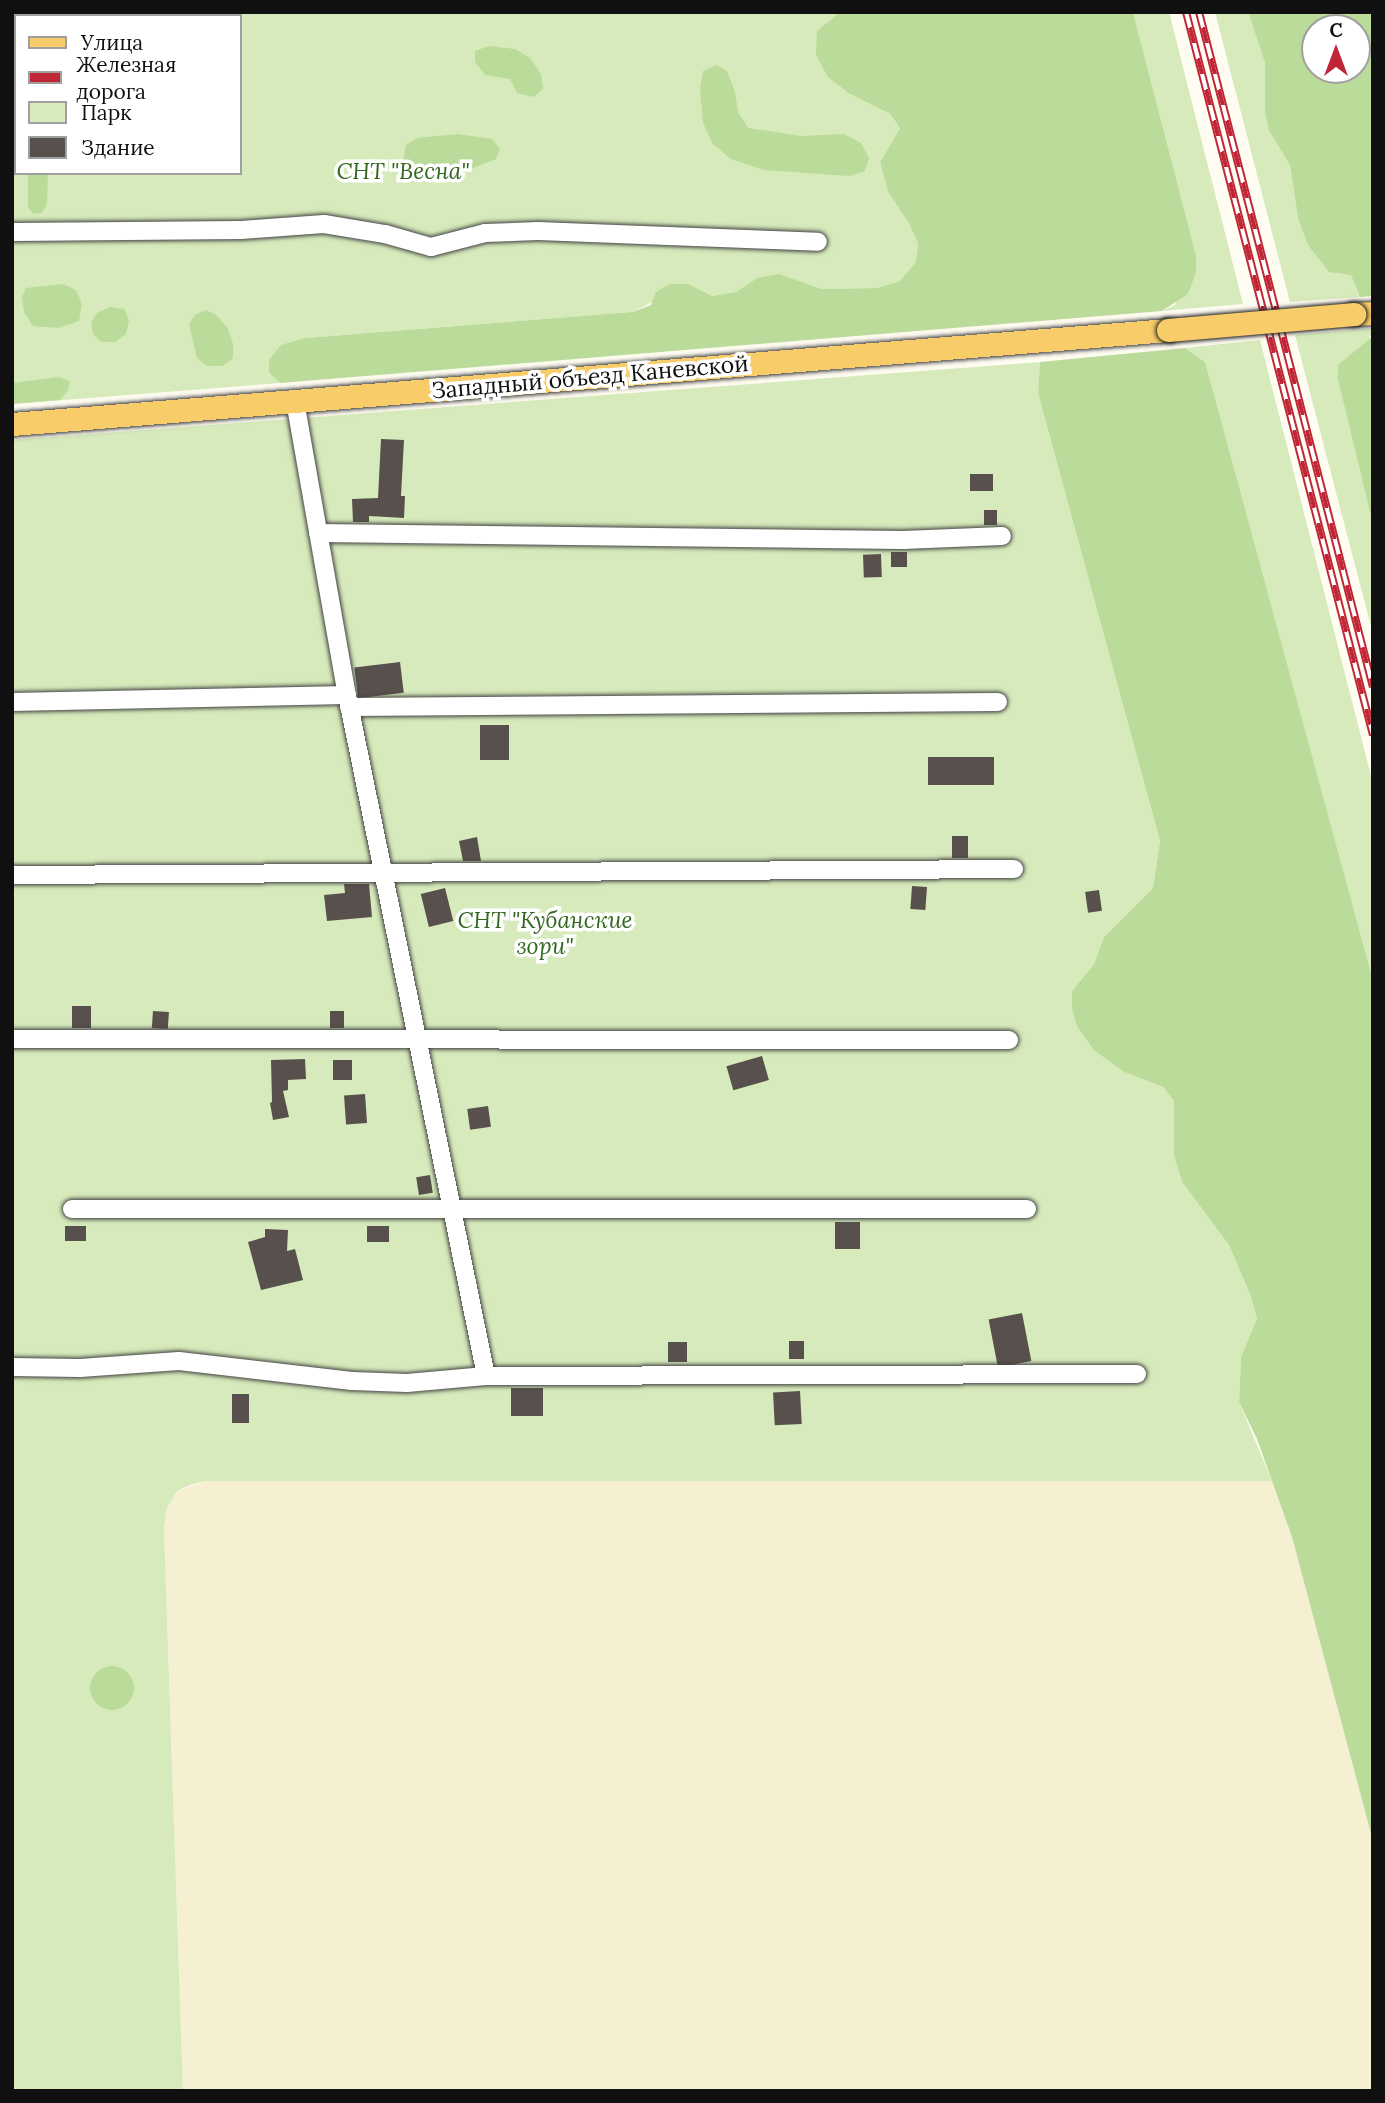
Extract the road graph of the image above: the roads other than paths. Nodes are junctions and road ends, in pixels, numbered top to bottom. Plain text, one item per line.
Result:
1 (12, 232) edge
2 (818, 242) dead end
3 (1363, 313) edge
4 (295, 401) junction
5 (12, 424) edge
6 (318, 533) junction
7 (1002, 536) dead end
8 (348, 701) junction
9 (12, 702) edge
10 (998, 702) dead end
11 (1014, 869) dead end
12 (12, 875) edge
13 (384, 875) junction
14 (12, 1040) edge
15 (1009, 1041) dead end
16 (418, 1042) junction
17 (72, 1209) dead end
18 (452, 1209) junction
19 (1027, 1209) dead end
20 (12, 1367) edge
21 (1138, 1374) dead end
22 (486, 1376) junction

1 - 2 lane
3 - 4 main road, Западный объезд Каневской, bridge
4 - 5 main road, Западный объезд Каневской
4 - 6 lane
6 - 7 lane
6 - 8 lane
8 - 9 lane
8 - 10 lane
8 - 13 lane
11 - 13 lane
12 - 13 lane
13 - 16 lane
14 - 16 lane
15 - 16 lane
16 - 18 lane
17 - 18 lane
18 - 19 lane
18 - 22 lane
20 - 22 lane
21 - 22 lane

